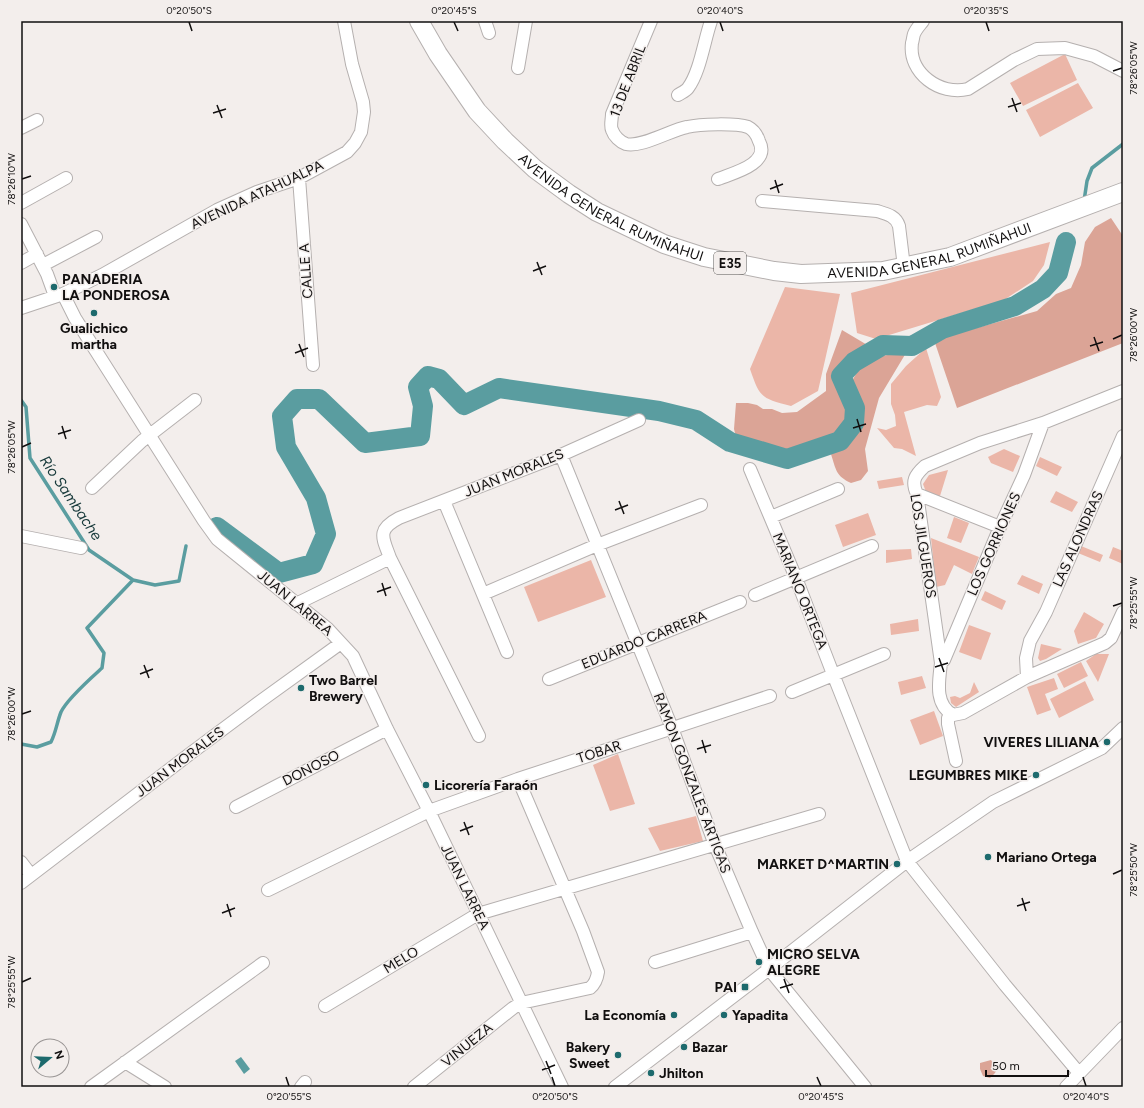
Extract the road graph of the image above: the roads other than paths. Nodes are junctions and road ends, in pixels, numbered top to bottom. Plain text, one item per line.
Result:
1 (344, 21) edge
2 (419, 21) edge
3 (526, 21) edge
4 (651, 21) edge
5 (711, 21) edge
6 (923, 21) edge
7 (518, 68) dead end
8 (1123, 71) edge
9 (678, 95) dead end
10 (37, 120) dead end
11 (21, 128) edge
12 (66, 178) dead end
13 (299, 178) junction
14 (718, 179) dead end
15 (1123, 192) edge
16 (762, 201) dead end
17 (21, 203) edge
18 (21, 224) edge
19 (96, 237) dead end
20 (40, 260) junction
21 (21, 263) edge
22 (904, 267) junction
23 (59, 295) junction
24 (21, 308) edge
25 (313, 365) dead end
26 (1123, 391) edge
27 (195, 400) dead end
28 (639, 420) dead end
29 (1043, 423) junction
30 (149, 435) junction
31 (1123, 436) edge
32 (561, 455) junction
33 (750, 469) dead end
34 (92, 488) dead end
35 (838, 489) dead end
36 (917, 494) junction
37 (444, 501) junction
38 (701, 505) dead end
39 (770, 517) junction
40 (1000, 527) junction
41 (21, 536) edge
42 (597, 545) junction
43 (872, 546) dead end
44 (81, 548) dead end
45 (390, 558) junction
46 (796, 578) junction
47 (483, 594) junction
48 (755, 595) dead end
49 (740, 602) dead end
50 (296, 604) junction
51 (1123, 612) edge
52 (341, 643) junction
53 (638, 643) junction
54 (506, 652) dead end
55 (884, 654) dead end
56 (941, 663) junction
57 (833, 674) junction
58 (1027, 677) junction
59 (549, 679) dead end
60 (792, 692) dead end
61 (770, 696) dead end
62 (951, 714) junction
63 (672, 728) junction
64 (387, 729) junction
65 (479, 736) dead end
66 (1121, 736) edge
67 (956, 761) dead end
68 (518, 779) junction
69 (236, 807) dead end
70 (429, 811) junction
71 (819, 814) dead end
72 (714, 845) junction
73 (907, 861) junction
74 (21, 862) edge
75 (31, 875) junction
76 (21, 883) edge
77 (565, 889) junction
78 (268, 890) dead end
79 (478, 914) junction
80 (752, 932) junction
81 (655, 962) dead end
82 (262, 963) dead end
83 (769, 969) junction
84 (521, 1003) junction
85 (325, 1006) dead end
86 (1123, 1028) edge
87 (125, 1062) junction
88 (1079, 1073) junction
89 (91, 1087) edge
90 (165, 1087) edge
91 (414, 1087) edge
92 (562, 1087) edge
93 (615, 1087) edge
94 (865, 1087) edge
95 (1066, 1087) edge

1 - 13 street, AVENIDA ATAHUALPA
2 - 22 highway, AVENIDA GENERAL RUMIÑAHUI / E35
3 - 7 street
4 - 14 street, 13 DE ABRIL
5 - 9 street
6 - 8 street
10 - 11 street
12 - 17 street
13 - 23 street, AVENIDA ATAHUALPA
13 - 25 street, CALLE A
15 - 22 highway, AVENIDA GENERAL RUMIÑAHUI / E35
16 - 22 street
18 - 20 street, JUAN LARREA
19 - 20 street
20 - 21 street
20 - 23 street, JUAN LARREA
23 - 24 street, AVENIDA ATAHUALPA
23 - 30 street, JUAN LARREA
26 - 29 street, LOS JILGUEROS
27 - 30 street
28 - 32 street, JUAN MORALES
29 - 36 street, LOS JILGUEROS
29 - 40 street, LOS GORRIONES
30 - 34 street
30 - 50 street, JUAN LARREA
31 - 58 street, LAS ALONDRAS
32 - 37 street, JUAN MORALES
32 - 42 street, RAMON GONZALES ARTIGAS
33 - 39 street, MARIANO ORTEGA
35 - 39 street
36 - 40 street
36 - 56 street, LOS JILGUEROS
37 - 45 street, JUAN MORALES
37 - 47 street
38 - 42 street
39 - 46 street, MARIANO ORTEGA
40 - 56 street, LOS GORRIONES
41 - 44 street
42 - 47 street
42 - 53 street, RAMON GONZALES ARTIGAS
43 - 46 street
45 - 50 street
45 - 65 street
46 - 48 street
46 - 57 street, MARIANO ORTEGA
47 - 54 street
49 - 53 street, EDUARDO CARRERA
50 - 52 street, JUAN LARREA
51 - 58 street
52 - 64 street, JUAN LARREA
52 - 75 street, JUAN MORALES
53 - 59 street, EDUARDO CARRERA
53 - 63 street, RAMON GONZALES ARTIGAS
55 - 57 street
56 - 62 street, LOS JILGUEROS
57 - 60 street
57 - 73 street, MARIANO ORTEGA
58 - 62 street
61 - 63 street, TOBAR
62 - 67 street
63 - 68 street, TOBAR
63 - 72 street, RAMON GONZALES ARTIGAS
64 - 69 street, DONOSO
64 - 70 street, JUAN LARREA
66 - 73 street
68 - 70 street, TOBAR
68 - 77 street
70 - 78 street, TOBAR
70 - 79 street, JUAN LARREA
71 - 72 street, MELO
72 - 77 street, MELO
72 - 80 street, RAMON GONZALES ARTIGAS
73 - 83 street
73 - 88 street, MARIANO ORTEGA
74 - 75 street
75 - 76 street, JUAN MORALES
77 - 79 street, MELO
77 - 84 street
79 - 84 street, JUAN LARREA
79 - 85 street, MELO
80 - 81 street
80 - 83 street, RAMON GONZALES ARTIGAS
82 - 87 street
83 - 93 street
83 - 94 street, RAMON GONZALES ARTIGAS
84 - 91 street, VINUEZA
84 - 92 street, JUAN LARREA
86 - 88 street
87 - 89 street
87 - 90 street
88 - 95 street

